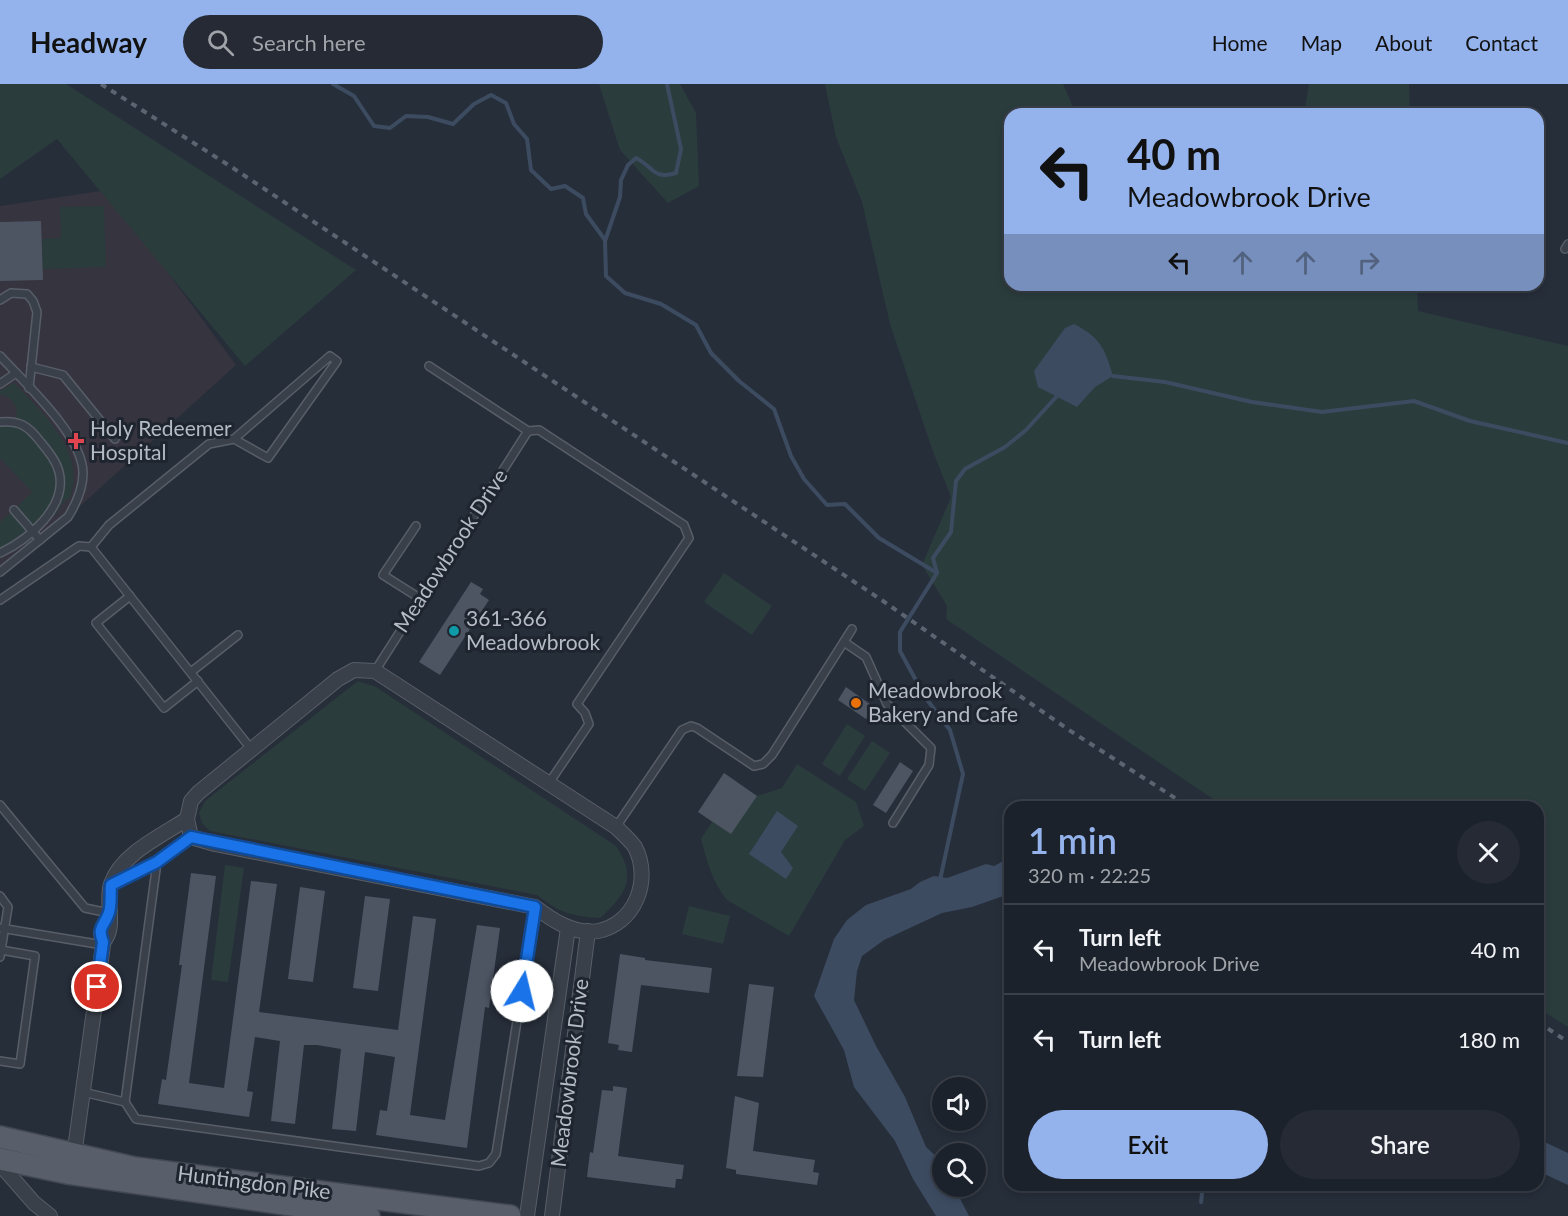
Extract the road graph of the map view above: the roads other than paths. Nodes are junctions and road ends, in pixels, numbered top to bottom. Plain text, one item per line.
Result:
1 (0, 300) edge
2 (0, 356) edge
3 (429, 366) dead end
4 (31, 367) junction
5 (16, 373) junction
6 (0, 384) edge
7 (29, 388) junction
8 (0, 422) edge
9 (528, 431) junction
10 (115, 439) dead end
11 (234, 439) junction
12 (14, 510) dead end
13 (416, 526) dead end
14 (32, 531) junction
15 (40, 540) junction
16 (91, 547) junction
17 (0, 553) edge
18 (0, 572) edge
19 (130, 596) junction
20 (420, 599) junction
21 (0, 600) edge
22 (852, 629) dead end
23 (238, 635) dead end
24 (844, 642) junction
25 (375, 671) junction
26 (191, 672) junction
27 (198, 681) junction
28 (252, 750) junction
29 (549, 783) junction
30 (0, 805) edge
31 (186, 819) junction
32 (893, 823) dead end
33 (616, 827) junction
34 (191, 837) junction
35 (157, 862) junction
36 (111, 885) junction
37 (0, 896) edge
38 (535, 907) junction
39 (109, 914) junction
40 (568, 928) junction
41 (2, 929) edge
42 (588, 931) junction
43 (103, 943) junction
44 (1, 954) edge
45 (0, 1061) edge
46 (83, 1092) junction
47 (125, 1102) junction
48 (0, 1137) edge
49 (74, 1155) junction
50 (0, 1159) edge
51 (0, 1164) edge
52 (343, 1214) edge
53 (50, 1216) edge
54 (369, 1216) edge
55 (510, 1216) edge
56 (527, 1216) edge
57 (552, 1216) edge

1 - 4 lane
2 - 5 lane
3 - 9 lane
4 - 7 lane
4 - 10 lane
5 - 6 lane
5 - 7 lane
7 - 15 lane
8 - 14 lane
9 - 20 lane, Meadowbrook Drive
9 - 29 lane
11 - 11 lane
11 - 16 lane
12 - 14 lane
13 - 20 lane
14 - 15 lane
14 - 17 lane
15 - 18 lane
16 - 19 lane
16 - 21 lane
19 - 26 lane
19 - 27 lane
20 - 25 lane, Meadowbrook Drive
22 - 24 lane
23 - 26 lane
24 - 32 lane
24 - 33 lane
25 - 28 street
25 - 29 street
26 - 27 lane
27 - 28 lane
28 - 31 street
29 - 33 street
30 - 39 lane
31 - 34 street
31 - 36 street
33 - 42 street
34 - 35 lane
34 - 38 street
35 - 36 lane
35 - 47 lane
36 - 39 street
37 - 41 lane
38 - 40 street
38 - 47 lane
39 - 43 street
40 - 42 street
40 - 56 street, Meadowbrook Drive
41 - 43 lane
41 - 44 lane
42 - 57 street, Meadowbrook Drive
43 - 46 street
44 - 45 lane
46 - 47 lane
46 - 49 street
48 - 49 main road, Huntingdon Pike
49 - 55 main road, Huntingdon Pike
50 - 52 main road, Huntingdon Pike
51 - 53 street
52 - 54 main road, Huntingdon Pike

